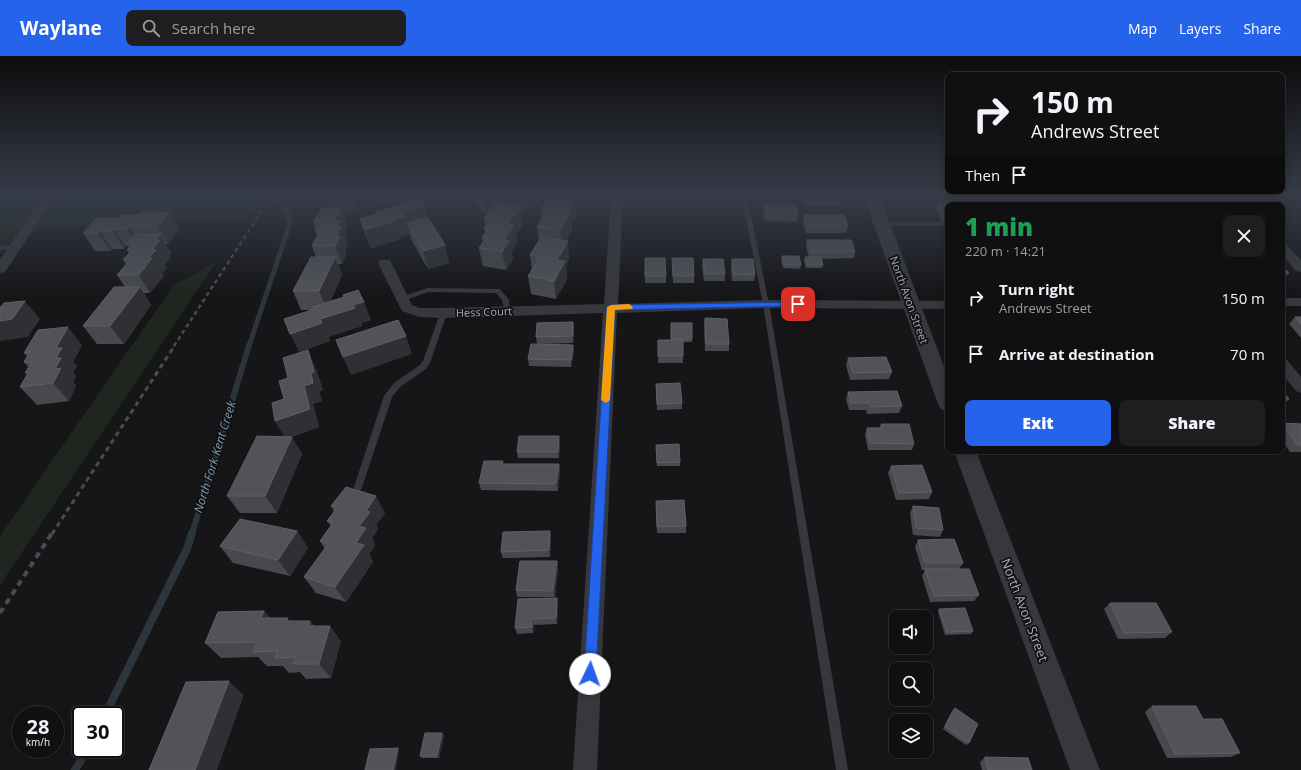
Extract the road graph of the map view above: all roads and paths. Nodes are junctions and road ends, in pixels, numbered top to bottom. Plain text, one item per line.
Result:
1 (28, 228) edge
2 (615, 228) edge
3 (751, 228) edge
4 (883, 228) edge
5 (15, 247) junction
6 (0, 248) edge
7 (1285, 250) edge
8 (385, 263) dead end
9 (1301, 268) edge
10 (0, 270) edge
11 (403, 299) junction
12 (1285, 302) edge
13 (1301, 302) edge
14 (766, 304) junction
15 (911, 305) junction
16 (945, 305) edge
17 (611, 307) junction
18 (507, 311) junction
19 (444, 313) junction
20 (1285, 367) edge
21 (1301, 386) edge
22 (945, 396) edge
23 (966, 454) edge
24 (358, 487) dead end
25 (585, 770) edge
26 (842, 770) edge
27 (1085, 770) edge

1 - 5 street
2 - 17 street
3 - 14 lane
4 - 15 street, North Avon Street
5 - 6 lane
5 - 10 street
7 - 9 street
8 - 11 street, Hess Court
11 - 18 lane
11 - 19 street, Hess Court
12 - 13 street
14 - 15 street, Hess Court
14 - 17 street, Hess Court
14 - 26 lane
15 - 16 street, Hess Court
15 - 22 street, North Avon Street
17 - 18 street, Hess Court
17 - 25 street
18 - 19 street, Hess Court
19 - 24 lane
20 - 21 street
23 - 27 street, North Avon Street

